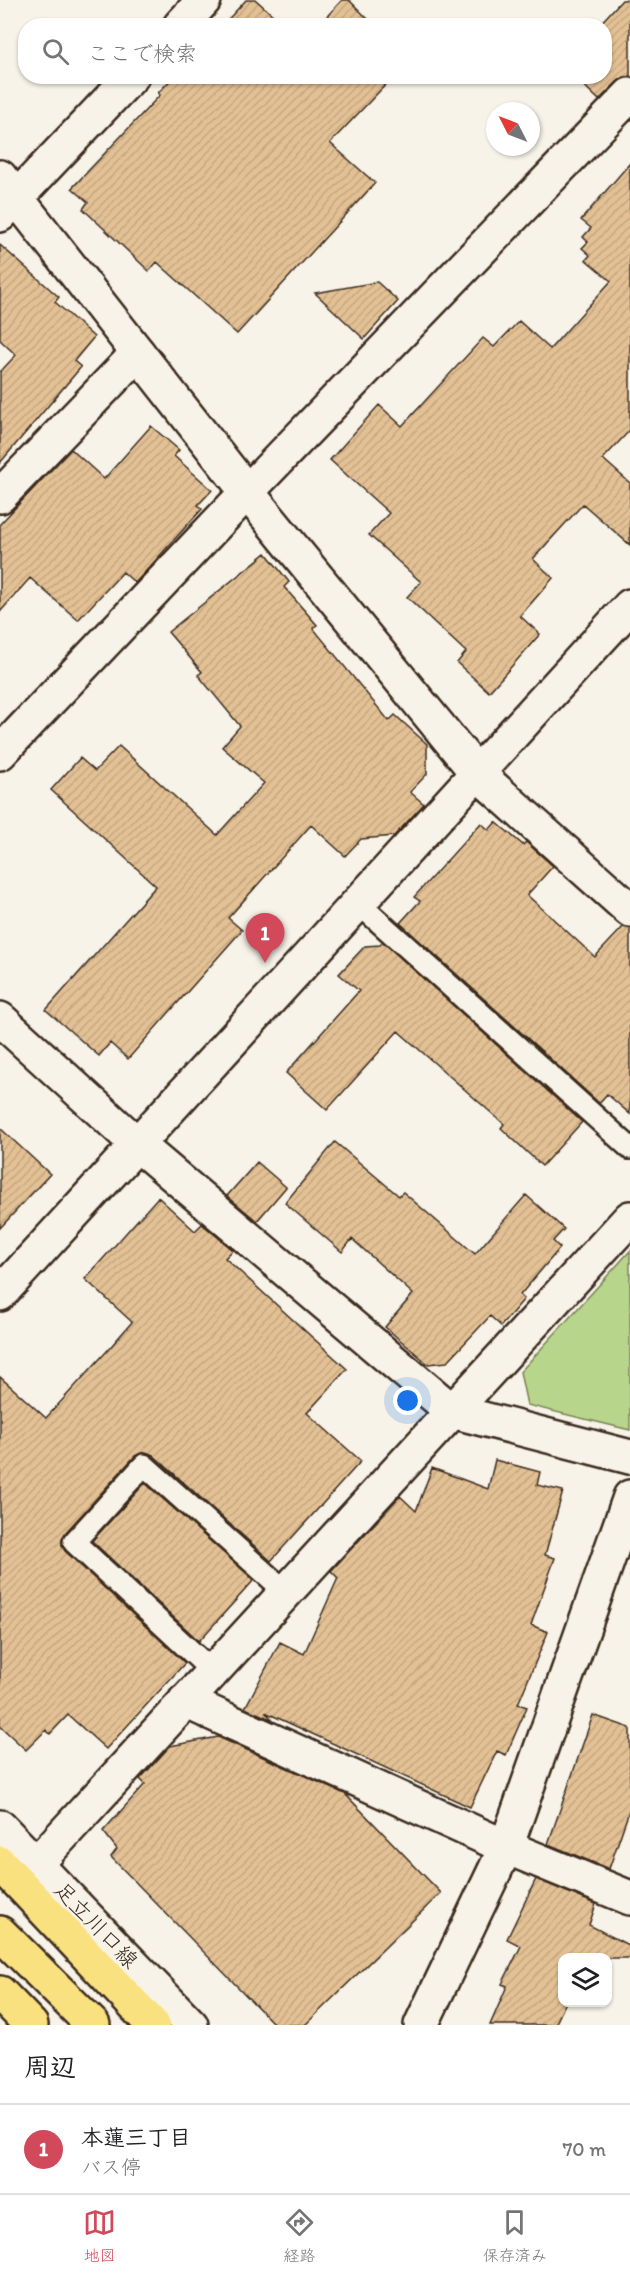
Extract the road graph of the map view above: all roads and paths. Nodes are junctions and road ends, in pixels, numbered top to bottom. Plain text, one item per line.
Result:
1 (204, 0) edge
2 (187, 18) edge
3 (124, 84) edge
4 (630, 95) edge
5 (6, 197) edge
6 (138, 353) junction
7 (247, 492) junction
8 (0, 496) edge
9 (630, 606) edge
10 (0, 753) edge
11 (477, 773) junction
12 (358, 903) junction
13 (630, 910) edge
14 (0, 1019) edge
15 (138, 1145) junction
16 (630, 1148) edge
17 (630, 1218) edge
18 (0, 1294) edge
19 (452, 1411) junction
20 (630, 1457) edge
21 (630, 1497) edge
22 (286, 1592) junction
23 (212, 1671) junction
24 (185, 1701) junction
25 (0, 1827) edge
26 (506, 1847) junction
27 (0, 1863) edge
28 (37, 1863) junction
29 (630, 1898) edge
30 (0, 1933) edge
31 (0, 1993) edge
32 (31, 2025) edge
33 (93, 2025) edge
34 (153, 2025) edge
35 (191, 2025) edge
36 (421, 2025) edge

1 - 2 street
3 - 5 street
4 - 7 street
5 - 6 street
6 - 7 street
6 - 8 street
7 - 10 street
7 - 11 street
9 - 11 street
11 - 12 street
11 - 13 street
12 - 15 street
12 - 16 lane
14 - 15 street
15 - 18 street
15 - 19 street
17 - 19 street
19 - 20 street
19 - 22 street
21 - 26 street
22 - 23 street
22 - 23 lane
23 - 24 street
24 - 26 street
24 - 28 street
25 - 28 street, 足立川口線
26 - 29 street
26 - 36 street
27 - 34 highway
28 - 35 street, 足立川口線
30 - 33 highway
31 - 32 highway

